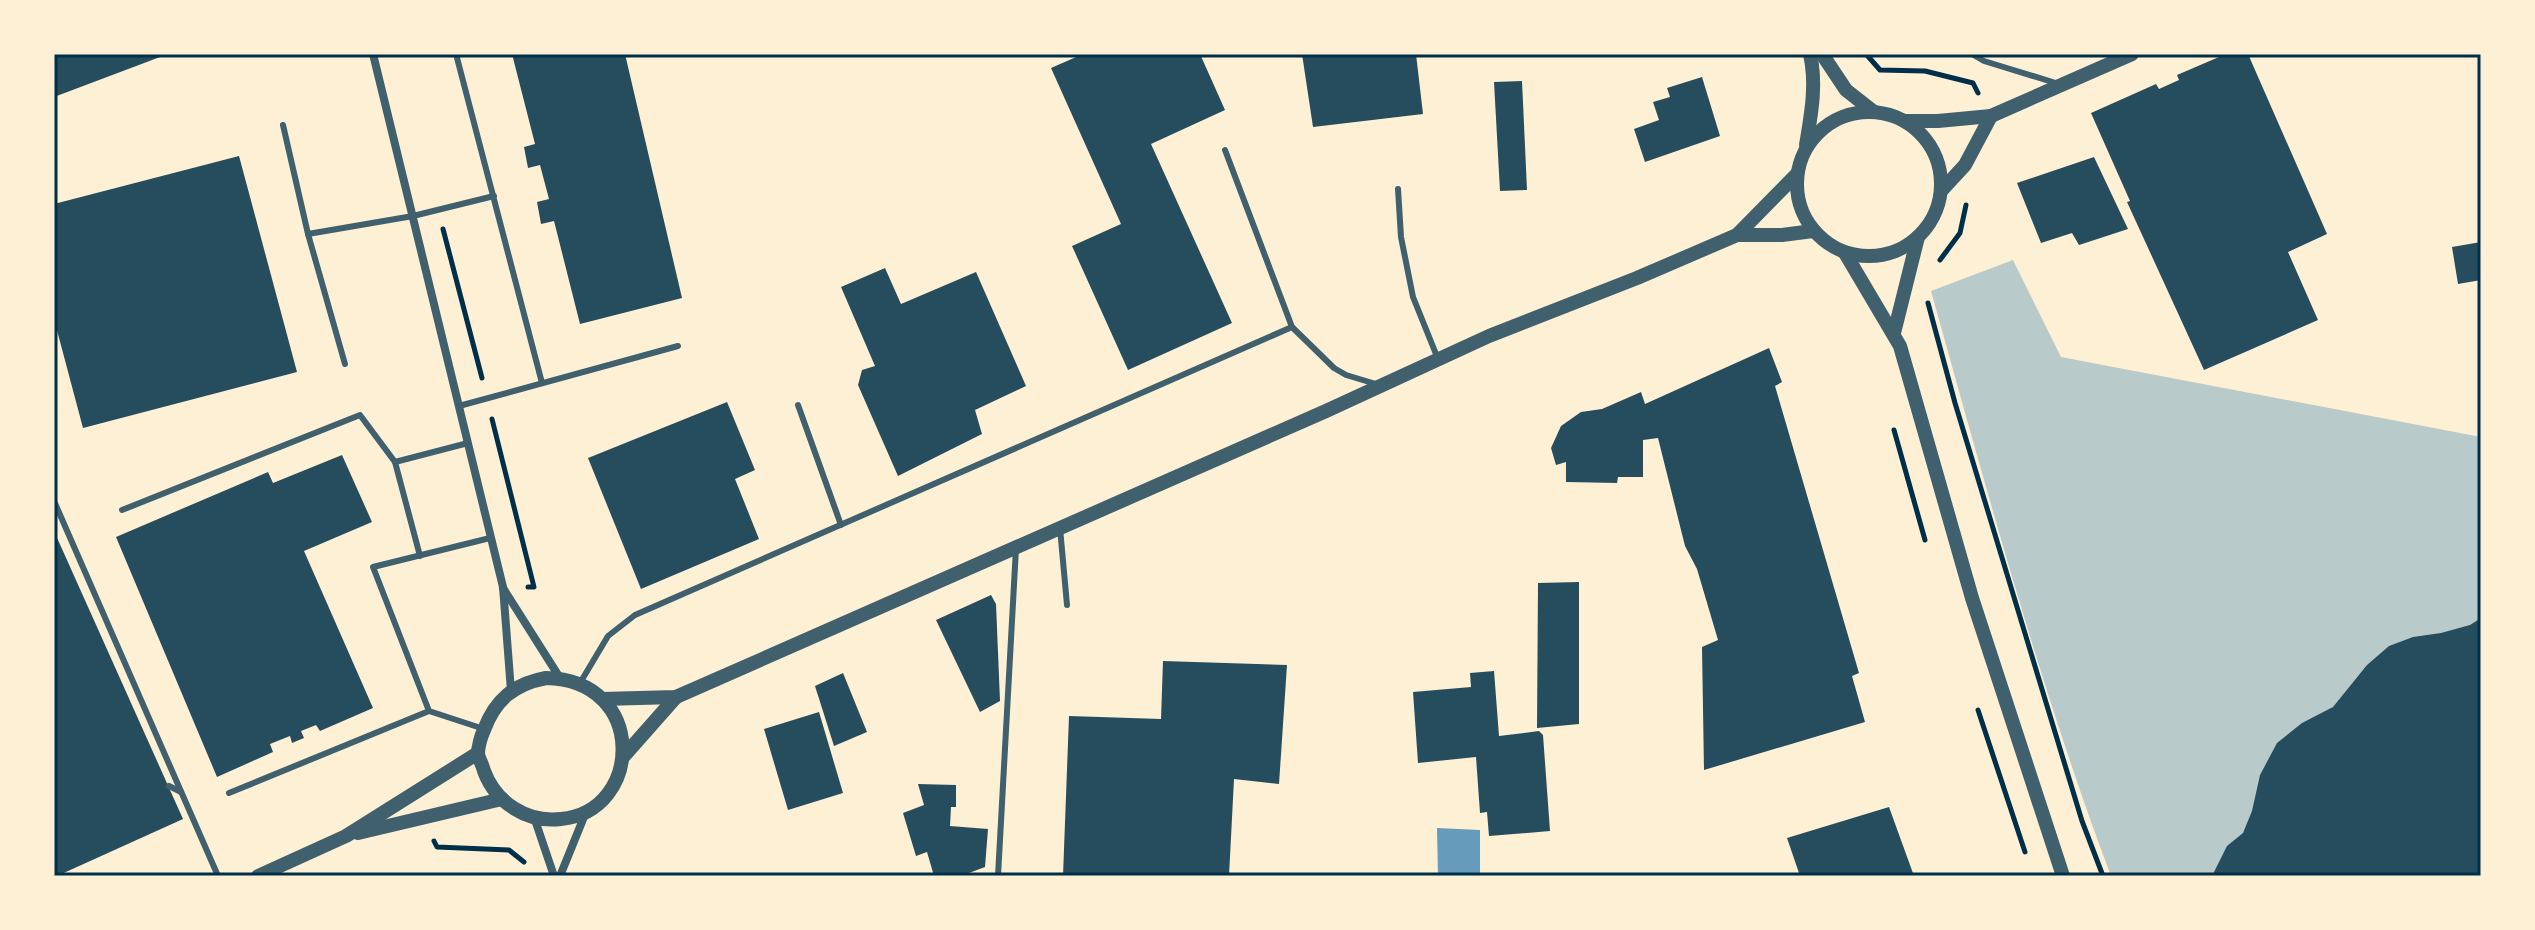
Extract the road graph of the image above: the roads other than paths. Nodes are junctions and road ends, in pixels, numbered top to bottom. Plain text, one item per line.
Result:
1 (373, 54) edge
2 (456, 54) edge
3 (1810, 54) edge
4 (1822, 54) edge
5 (1972, 54) edge
6 (2132, 54) edge
7 (2063, 85) junction
8 (1874, 112) junction
9 (1991, 116) junction
10 (1905, 121) junction
11 (283, 125) dead end
12 (1225, 150) dead end
13 (1805, 150) junction
14 (1797, 174) junction
15 (1398, 189) dead end
16 (1941, 191) junction
17 (494, 196) junction
18 (413, 216) junction
19 (1813, 231) junction
20 (308, 234) junction
21 (1737, 235) junction
22 (1918, 237) junction
23 (1845, 253) junction
24 (1292, 327) junction
25 (1894, 333) junction
26 (678, 346) dead end
27 (1438, 359) junction
28 (345, 364) dead end
29 (542, 383) junction
30 (1379, 385) junction
31 (798, 405) dead end
32 (459, 406) junction
33 (468, 443) junction
34 (395, 462) junction
35 (54, 501) edge
36 (122, 510) dead end
37 (841, 525) junction
38 (1060, 528) junction
39 (490, 538) junction
40 (1016, 548) junction
41 (420, 556) junction
42 (503, 587) junction
43 (1067, 605) dead end
44 (560, 678) junction
45 (580, 683) junction
46 (511, 691) junction
47 (676, 697) junction
48 (602, 699) junction
49 (429, 711) junction
50 (484, 729) junction
51 (478, 753) junction
52 (623, 757) junction
53 (169, 786) dead end
54 (181, 792) junction
55 (229, 793) dead end
56 (502, 799) junction
57 (586, 812) junction
58 (534, 817) junction
59 (346, 836) junction
60 (218, 876) edge
61 (258, 876) edge
62 (557, 876) edge
63 (998, 876) edge
64 (2063, 876) edge

1 - 18 street
2 - 17 lane
3 - 13 street
4 - 8 street
5 - 7 lane
6 - 7 street
7 - 9 street
8 - 10 street
8 - 13 street
9 - 10 street
9 - 16 street
10 - 16 street
11 - 20 lane
12 - 24 lane
13 - 14 street
14 - 19 street
14 - 21 street
15 - 27 lane
16 - 22 street
17 - 18 lane
17 - 29 lane
18 - 20 lane
18 - 32 street
19 - 21 street
19 - 23 street
20 - 28 lane
21 - 27 street
22 - 23 street
22 - 25 street
23 - 25 street
24 - 30 lane
24 - 37 lane
25 - 64 street
26 - 29 lane
27 - 30 street
29 - 32 lane
30 - 38 street
31 - 37 lane
32 - 33 street
33 - 34 lane
33 - 39 street
34 - 36 lane
34 - 41 lane
35 - 54 lane
37 - 45 lane
38 - 40 street
38 - 43 lane
39 - 41 lane
39 - 42 street
40 - 47 street
40 - 63 lane
41 - 49 lane
42 - 44 street
42 - 46 street
44 - 45 street
44 - 46 street
45 - 48 street
46 - 50 street
47 - 48 street
47 - 52 street
48 - 52 street
49 - 50 lane
49 - 55 lane
50 - 51 street
51 - 56 street
51 - 59 street
52 - 57 street
53 - 54 lane
54 - 60 lane
56 - 58 street
56 - 59 street
57 - 58 street
57 - 62 street
58 - 62 street
59 - 61 street

